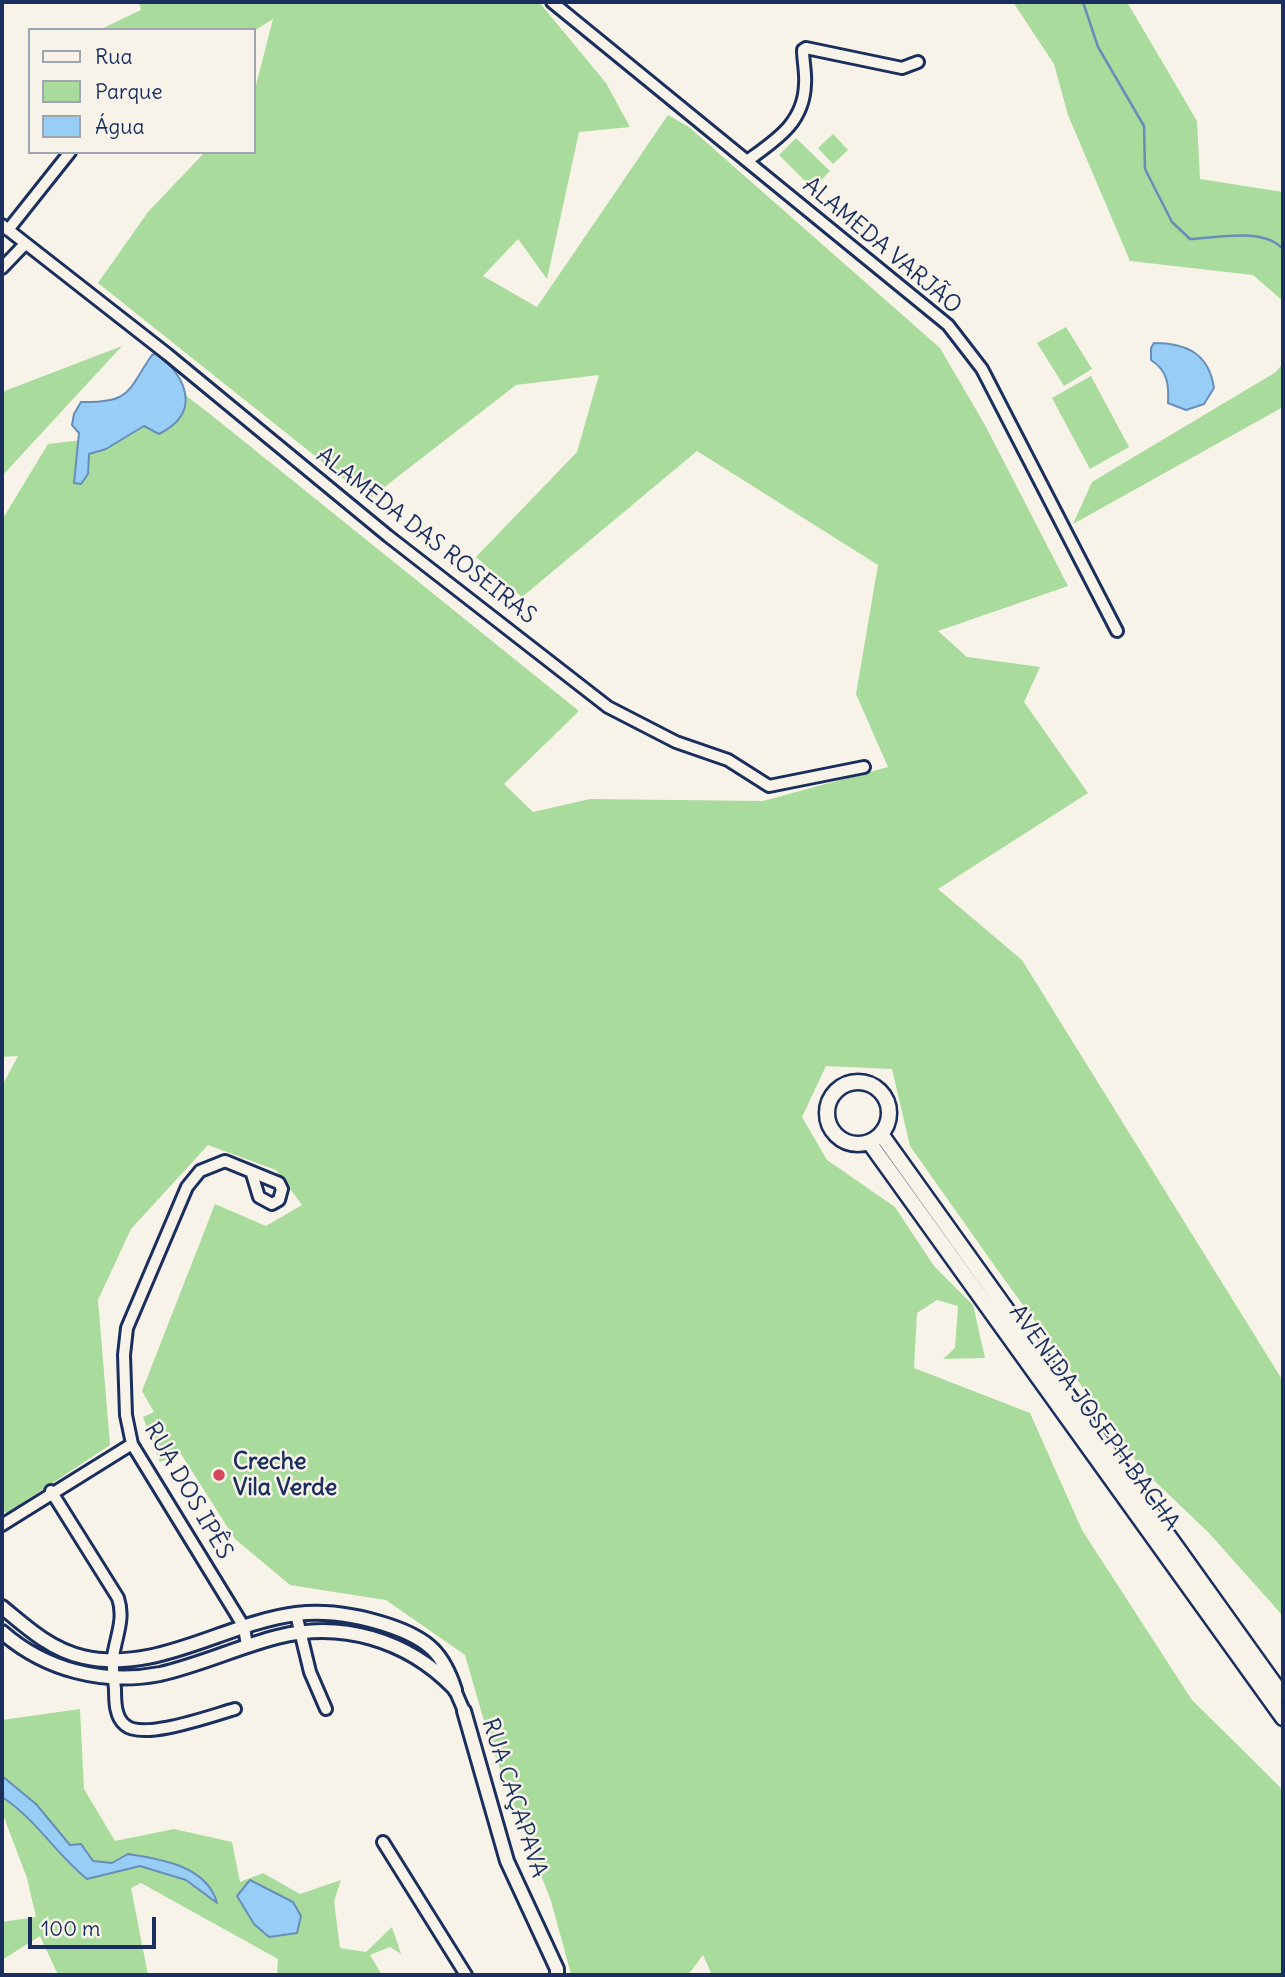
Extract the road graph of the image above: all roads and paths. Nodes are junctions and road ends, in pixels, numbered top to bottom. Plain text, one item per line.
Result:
1 (552, 2) edge
2 (918, 62) dead end
3 (68, 154) edge
4 (747, 161) junction
5 (5, 228) edge
6 (25, 244) junction
7 (2, 268) edge
8 (1117, 631) dead end
9 (864, 767) dead end
10 (875, 1138) junction
11 (252, 1174) dead end
12 (132, 1444) junction
13 (51, 1491) junction
14 (2, 1525) edge
15 (2, 1607) edge
16 (296, 1614) junction
17 (244, 1627) junction
18 (2, 1632) edge
19 (302, 1632) junction
20 (247, 1646) junction
21 (113, 1659) junction
22 (114, 1678) junction
23 (455, 1690) junction
24 (1283, 1696) edge
25 (236, 1709) dead end
26 (326, 1709) dead end
27 (464, 1711) joint
28 (1283, 1718) edge
29 (383, 1842) dead end
30 (466, 1975) edge
31 (557, 1975) edge

1 - 4 street, ALAMEDA VARJÃO
2 - 4 street
3 - 5 street
4 - 8 street, ALAMEDA VARJÃO
5 - 6 street, ALAMEDA DAS ROSEIRAS
6 - 7 street
6 - 9 street, ALAMEDA DAS ROSEIRAS
10 - 10 main road
10 - 24 main road, AVENIDA JOSEPH BACHA
10 - 28 main road, AVENIDA JOSEPH BACHA
11 - 12 street, RUA DOS IPÊS
12 - 13 street
12 - 17 street, RUA DOS IPÊS
13 - 14 street
13 - 21 street
15 - 21 street
16 - 17 street
16 - 19 street
16 - 23 street
17 - 20 street, RUA DOS IPÊS
17 - 21 street
18 - 22 street
19 - 20 street
19 - 23 street
19 - 26 street
20 - 22 street
21 - 22 street
22 - 25 street
23 - 27 street
27 - 31 street, RUA CAÇAPAVA
29 - 30 street

